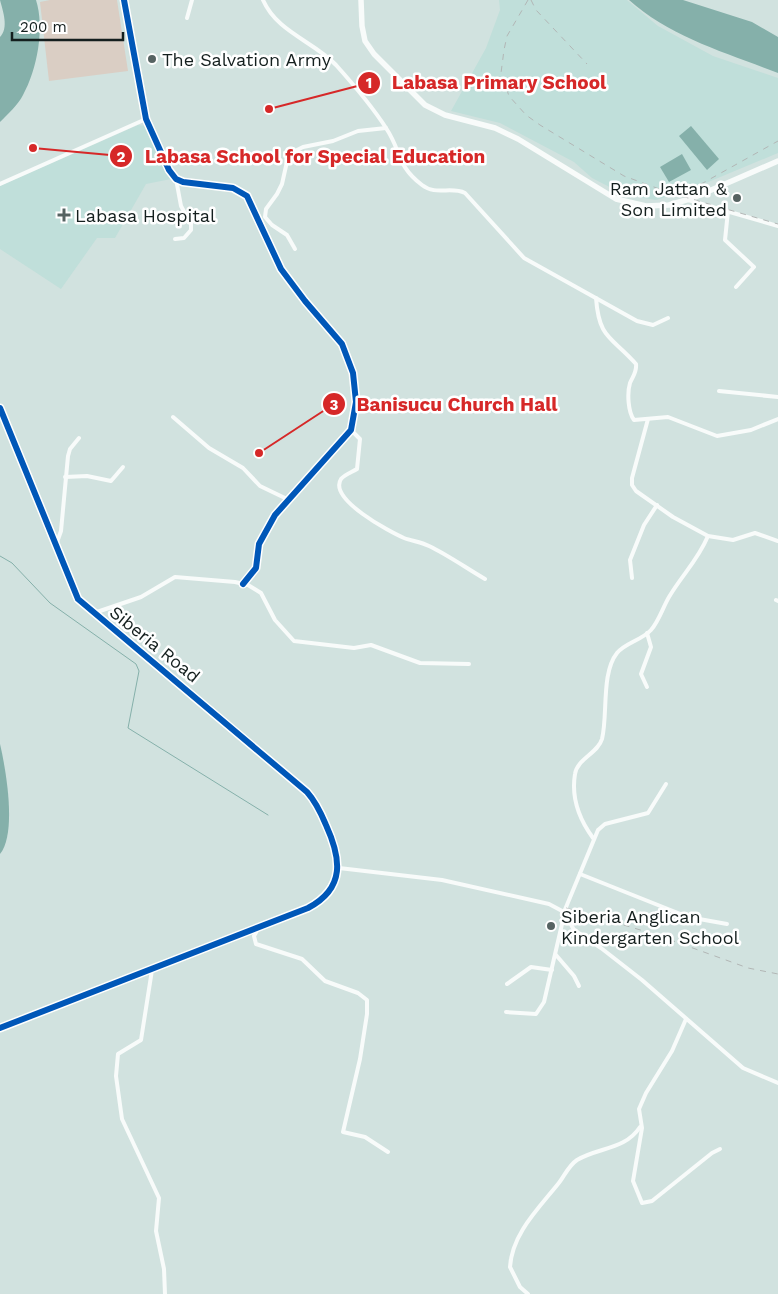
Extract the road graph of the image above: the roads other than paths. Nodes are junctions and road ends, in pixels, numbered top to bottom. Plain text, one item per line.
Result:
1 (124, 0) edge
2 (192, 0) edge
3 (263, 0) edge
4 (360, 0) edge
5 (187, 18) dead end
6 (146, 118) junction
7 (386, 128) junction
8 (778, 161) edge
9 (176, 179) junction
10 (0, 184) edge
11 (688, 200) junction
12 (728, 211) junction
13 (778, 226) edge
14 (175, 239) dead end
15 (295, 250) dead end
16 (736, 288) dead end
17 (596, 298) junction
18 (668, 318) dead end
19 (719, 391) dead end
20 (778, 397) edge
21 (0, 408) edge
22 (173, 416) dead end
23 (648, 419) junction
24 (778, 419) edge
25 (351, 430) junction
26 (79, 438) dead end
27 (123, 467) dead end
28 (65, 477) junction
29 (287, 499) junction
30 (657, 505) junction
31 (708, 536) junction
32 (778, 541) edge
33 (56, 545) junction
34 (632, 578) dead end
35 (485, 579) dead end
36 (243, 584) junction
37 (94, 613) junction
38 (647, 633) junction
39 (469, 664) dead end
40 (647, 687) dead end
41 (666, 784) dead end
42 (593, 838) junction
43 (339, 868) junction
44 (580, 874) junction
45 (564, 912) junction
46 (566, 916) junction
47 (727, 924) dead end
48 (258, 927) junction
49 (556, 955) junction
50 (152, 970) junction
51 (552, 970) junction
52 (507, 984) dead end
53 (579, 986) dead end
54 (506, 1012) dead end
55 (686, 1019) junction
56 (0, 1028) edge
57 (778, 1083) edge
58 (642, 1125) junction
59 (720, 1149) dead end
60 (388, 1152) dead end
61 (165, 1294) edge
62 (528, 1294) edge

1 - 6 street
2 - 5 street
3 - 7 street
4 - 11 main road
6 - 9 street
6 - 10 street
7 - 15 street
7 - 17 street
8 - 11 main road
9 - 14 street
9 - 25 street
11 - 12 street
12 - 13 street
12 - 16 street
17 - 18 street
17 - 23 street
19 - 20 street
21 - 33 street, Siberia Road
22 - 29 street
23 - 24 street
23 - 30 street
25 - 29 street
25 - 35 street
26 - 28 street
27 - 28 street
28 - 33 street
29 - 36 street
30 - 31 street
30 - 34 street
31 - 32 street
31 - 38 street
33 - 37 street, Siberia Road
36 - 37 street
36 - 39 street
37 - 43 street, Siberia Road
38 - 40 street
38 - 42 street
41 - 42 street
42 - 44 street
43 - 45 street
43 - 48 street
44 - 45 street
44 - 47 street
45 - 46 street
46 - 49 street
46 - 55 street
48 - 50 street
48 - 60 street
49 - 51 street
49 - 53 street
50 - 56 street
50 - 61 street
51 - 52 street
51 - 54 street
55 - 57 street
55 - 58 street
58 - 59 street
58 - 62 street

